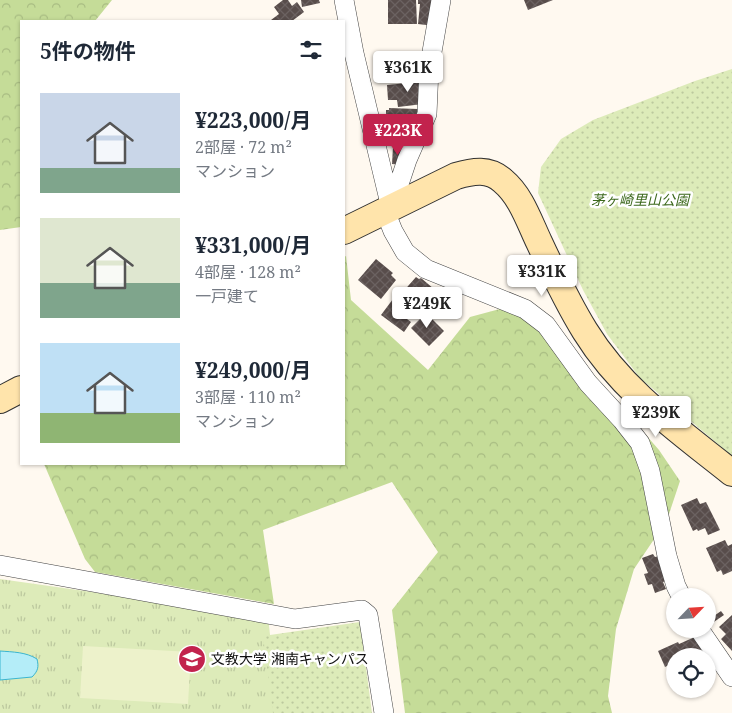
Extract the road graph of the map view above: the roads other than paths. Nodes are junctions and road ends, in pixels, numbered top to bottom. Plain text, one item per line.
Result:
1 (344, 0) edge
2 (441, 0) edge
3 (388, 210) junction
4 (345, 231) edge
5 (20, 390) edge
6 (0, 400) edge
7 (732, 473) edge
8 (0, 565) edge
9 (677, 588) edge
10 (705, 638) edge
11 (732, 677) edge
12 (384, 713) edge

1 - 3 street
2 - 3 street
3 - 4 street
3 - 7 street
3 - 9 street
5 - 6 street
8 - 12 street
10 - 11 street

